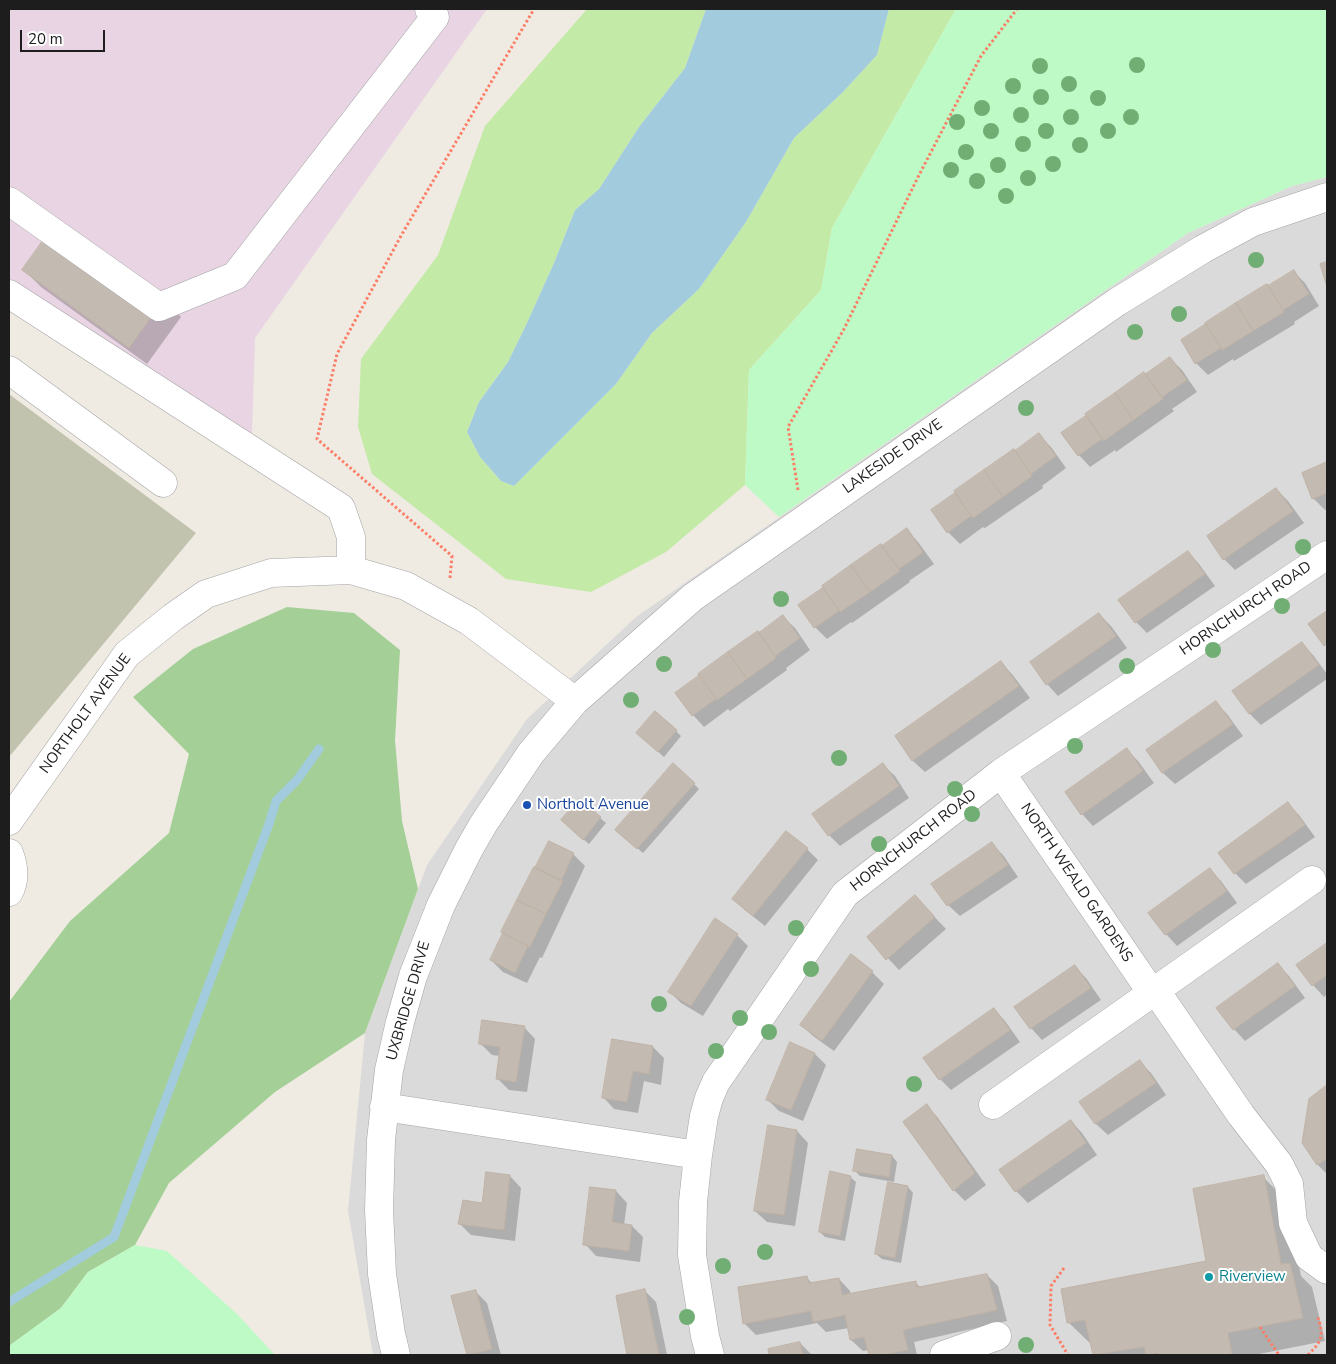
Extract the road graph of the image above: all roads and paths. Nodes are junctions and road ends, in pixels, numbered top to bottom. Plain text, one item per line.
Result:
1 (429, 9) edge
2 (534, 9) edge
3 (1017, 9) edge
4 (1327, 197) edge
5 (9, 201) edge
6 (9, 294) edge
7 (9, 370) edge
8 (163, 483) dead end
9 (802, 521) junction
10 (1327, 555) edge
11 (351, 570) junction
12 (447, 608) junction
13 (575, 701) junction
14 (1001, 773) junction
15 (508, 785) joint
16 (9, 821) edge
17 (9, 853) edge
18 (1312, 880) dead end
19 (9, 892) edge
20 (1154, 992) junction
21 (994, 1105) dead end
22 (384, 1107) junction
23 (698, 1155) junction
24 (1064, 1268) dead end
25 (1327, 1270) edge
26 (1317, 1315) dead end
27 (1260, 1327) dead end
28 (997, 1336) dead end
29 (396, 1355) edge
30 (710, 1355) edge
31 (944, 1355) edge
32 (1068, 1355) edge
33 (1279, 1355) edge
34 (1308, 1355) edge

1 - 5 street
2 - 12 path
3 - 9 path
4 - 9 street, LAKESIDE DRIVE
6 - 11 street
7 - 8 street
9 - 13 street, LAKESIDE DRIVE
10 - 14 street, HORNCHURCH ROAD
11 - 12 street, NORTHOLT AVENUE
11 - 16 street, NORTHOLT AVENUE
12 - 13 street, NORTHOLT AVENUE
13 - 15 street, LAKESIDE DRIVE
14 - 20 street, NORTH WEALD GARDENS
14 - 23 street, HORNCHURCH ROAD
15 - 22 street, UXBRIDGE DRIVE
17 - 19 street
18 - 20 street
20 - 21 street
20 - 25 street, NORTH WEALD GARDENS
22 - 23 street
22 - 29 street, UXBRIDGE DRIVE
23 - 30 street, HORNCHURCH ROAD
24 - 32 path
26 - 34 path
27 - 33 path
28 - 31 street

